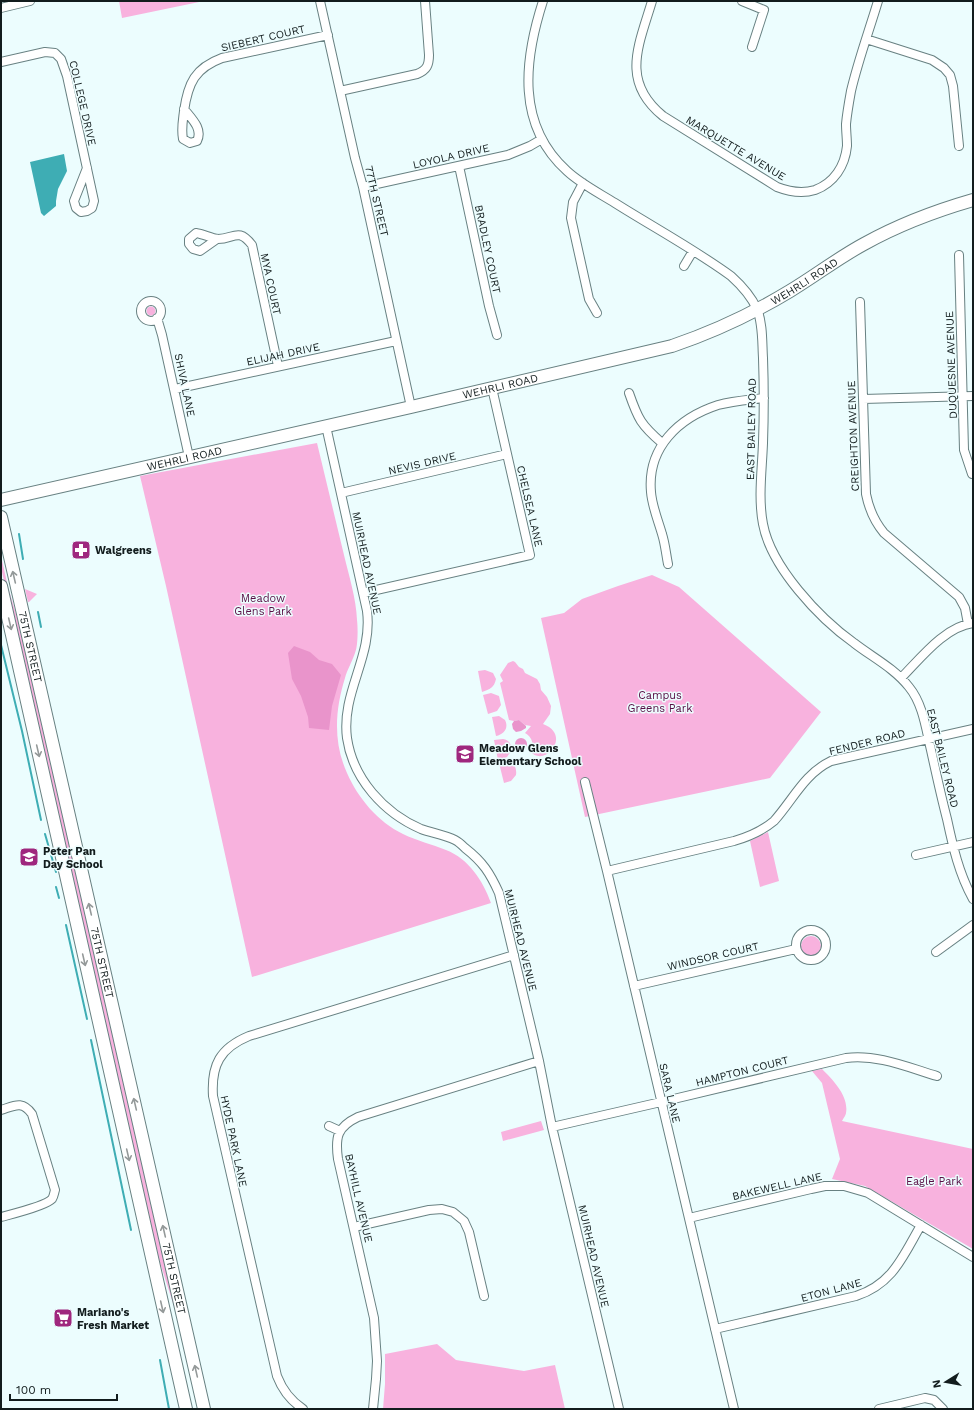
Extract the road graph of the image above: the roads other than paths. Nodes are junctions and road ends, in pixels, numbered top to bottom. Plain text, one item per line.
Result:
1 (30, 1) edge
2 (320, 1) edge
3 (425, 1) edge
4 (543, 1) edge
5 (652, 1) edge
6 (742, 1) edge
7 (878, 1) edge
8 (1, 8) edge
9 (328, 34) junction
10 (866, 39) junction
11 (752, 47) dead end
12 (1, 62) edge
13 (340, 91) junction
14 (184, 109) dead end
15 (542, 139) junction
16 (959, 146) dead end
17 (459, 166) junction
18 (87, 168) dead end
19 (583, 183) junction
20 (363, 187) junction
21 (973, 200) edge
22 (217, 239) dead end
23 (693, 251) junction
24 (959, 255) dead end
25 (684, 266) dead end
26 (860, 302) dead end
27 (757, 310) junction
28 (597, 314) dead end
29 (157, 318) dead end
30 (498, 335) dead end
31 (396, 340) junction
32 (278, 366) junction
33 (492, 388) junction
34 (175, 389) junction
35 (629, 393) dead end
36 (973, 396) edge
37 (962, 397) junction
38 (764, 398) junction
39 (863, 399) junction
40 (410, 407) junction
41 (326, 426) junction
42 (662, 443) junction
43 (507, 454) junction
44 (189, 457) junction
45 (972, 474) edge
46 (341, 493) junction
47 (1, 500) edge
48 (1, 517) edge
49 (668, 564) dead end
50 (1, 586) edge
51 (364, 593) junction
52 (971, 623) edge
53 (901, 678) junction
54 (973, 729) edge
55 (929, 739) junction
56 (585, 782) dead end
57 (973, 842) edge
58 (953, 847) junction
59 (916, 855) dead end
60 (607, 871) junction
61 (973, 899) edge
62 (973, 925) edge
63 (796, 949) dead end
64 (936, 952) dead end
65 (514, 955) junction
66 (634, 986) junction
67 (539, 1062) junction
68 (937, 1076) dead end
69 (662, 1102) junction
70 (1, 1110) edge
71 (329, 1126) dead end
72 (552, 1127) junction
73 (340, 1131) junction
74 (1, 1217) edge
75 (689, 1218) junction
76 (921, 1225) junction
77 (354, 1227) junction
78 (973, 1257) edge
79 (484, 1296) dead end
80 (715, 1329) junction
81 (186, 1409) edge
82 (204, 1409) edge
83 (303, 1409) edge
84 (373, 1409) edge
85 (619, 1409) edge
86 (734, 1409) edge
87 (879, 1409) edge
88 (943, 1409) edge

1 - 8 street
2 - 9 street, 77TH STREET
3 - 13 street
4 - 15 street, EAST BAILEY ROAD
5 - 10 street, MARQUETTE AVENUE
6 - 11 street
7 - 10 street, MARQUETTE AVENUE
9 - 13 street, 77TH STREET
9 - 14 street, SIEBERT COURT
10 - 16 street
12 - 18 street, COLLEGE DRIVE
13 - 20 street, 77TH STREET
15 - 17 street, LOYOLA DRIVE
15 - 19 street, EAST BAILEY ROAD
17 - 20 street, LOYOLA DRIVE
17 - 30 street, BRADLEY COURT
19 - 23 street, EAST BAILEY ROAD
19 - 28 street
20 - 31 street, 77TH STREET
21 - 27 main road, WEHRLI ROAD
22 - 32 street, MYA COURT
23 - 25 street
23 - 27 street, EAST BAILEY ROAD
24 - 37 street, DUQUESNE AVENUE
26 - 39 street, CREIGHTON AVENUE
27 - 33 main road, WEHRLI ROAD
27 - 38 street, EAST BAILEY ROAD
29 - 34 street, SHIVA LANE
31 - 32 street, ELIJAH DRIVE
31 - 40 street, 77TH STREET
32 - 34 street, ELIJAH DRIVE
33 - 40 main road, WEHRLI ROAD
33 - 43 street, CHELSEA LANE
34 - 44 street, SHIVA LANE
35 - 42 street
36 - 37 street
37 - 39 street
37 - 45 street, DUQUESNE AVENUE
38 - 42 street
38 - 53 street, EAST BAILEY ROAD
39 - 52 street, CREIGHTON AVENUE
40 - 41 main road, WEHRLI ROAD
41 - 44 main road, WEHRLI ROAD
41 - 46 street, MUIRHEAD AVENUE
42 - 49 street
43 - 46 street, NEVIS DRIVE
43 - 51 street, CHELSEA LANE
44 - 47 main road, WEHRLI ROAD
46 - 51 street, MUIRHEAD AVENUE
82 -> 48 main road, 75TH STREET
50 -> 81 main road, 75TH STREET
51 - 65 street, MUIRHEAD AVENUE
52 - 53 street
53 - 55 street, EAST BAILEY ROAD
54 - 55 street, FENDER ROAD
55 - 58 street, EAST BAILEY ROAD
55 - 60 street, FENDER ROAD
56 - 60 street, SARA LANE
57 - 58 street
58 - 59 street
58 - 61 street, EAST BAILEY ROAD
60 - 66 street, SARA LANE
62 - 64 street
63 - 66 street, WINDSOR COURT
65 - 67 street, MUIRHEAD AVENUE
65 - 83 street, HYDE PARK LANE
66 - 69 street, SARA LANE
67 - 72 street, MUIRHEAD AVENUE
67 - 73 street
68 - 69 street, HAMPTON COURT
69 - 72 street, HAMPTON COURT
69 - 75 street, SARA LANE
70 - 74 street
71 - 73 street
72 - 85 street, MUIRHEAD AVENUE
73 - 77 street, BAYHILL AVENUE
75 - 76 street, BAKEWELL LANE
75 - 80 street, SARA LANE
76 - 78 street, BAKEWELL LANE
76 - 80 street, ETON LANE
77 - 79 street
77 - 84 street, BAYHILL AVENUE
80 - 86 street, SARA LANE
87 - 88 street

